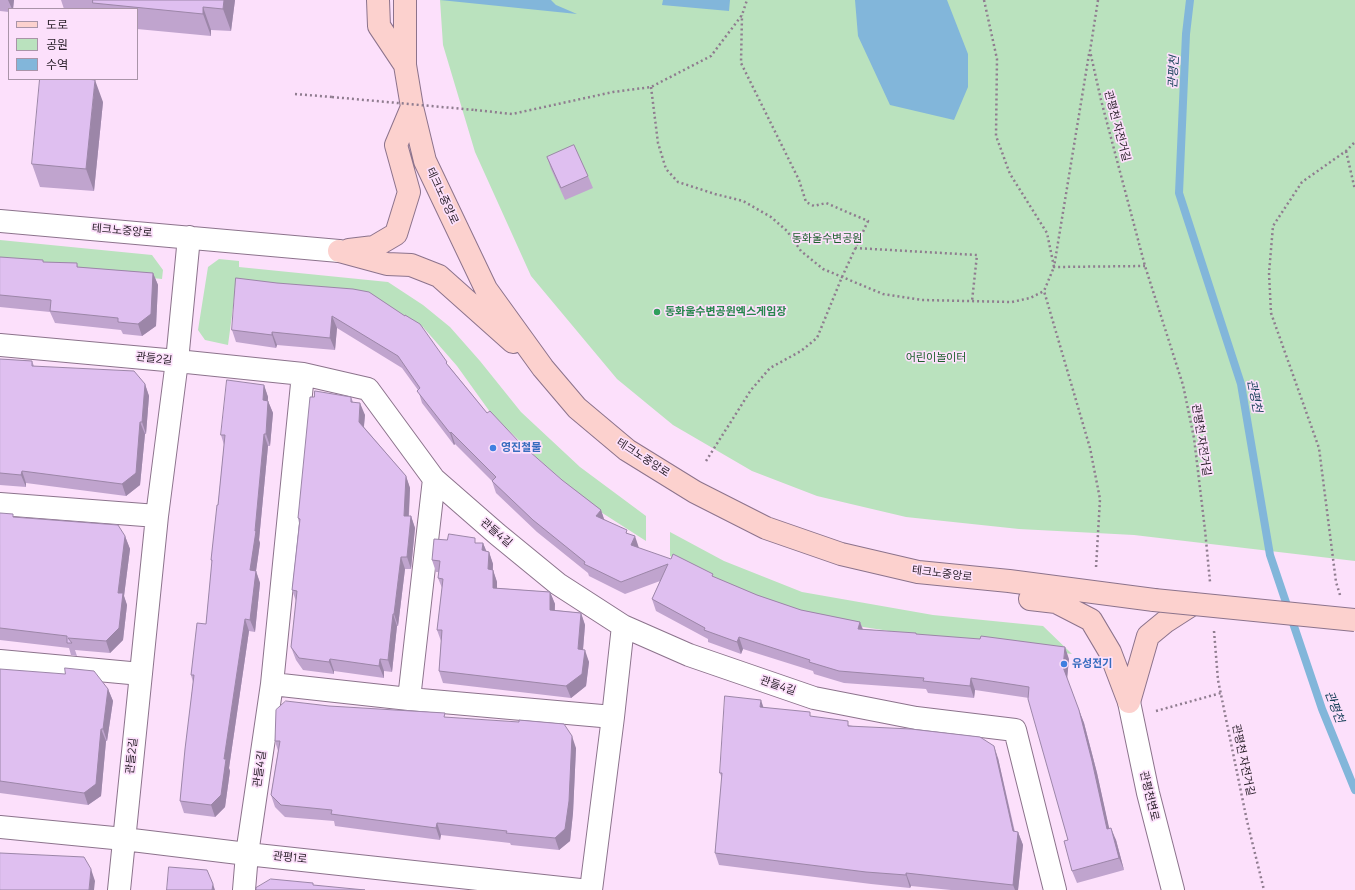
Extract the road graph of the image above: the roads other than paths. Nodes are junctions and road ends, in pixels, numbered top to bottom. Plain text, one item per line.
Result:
1 (378, 0) edge
2 (405, 0) edge
3 (405, 65) junction
4 (412, 107) junction
5 (0, 221) edge
6 (189, 238) junction
7 (339, 251) junction
8 (0, 345) edge
9 (177, 361) junction
10 (543, 368) junction
11 (303, 374) junction
12 (434, 479) junction
13 (0, 504) edge
14 (157, 516) junction
15 (1009, 581) junction
16 (1193, 604) junction
17 (1355, 620) edge
18 (623, 626) junction
19 (0, 662) edge
20 (141, 674) junction
21 (272, 684) junction
22 (408, 699) junction
23 (1130, 710) junction
24 (613, 717) junction
25 (0, 827) edge
26 (124, 839) junction
27 (247, 854) junction
28 (119, 890) edge
29 (244, 890) edge
30 (580, 890) edge
31 (590, 890) edge
32 (1055, 890) edge
33 (1172, 890) edge

1 - 3 main road
2 - 3 main road, 테크노중앙로
3 - 4 main road, 테크노중앙로
4 - 7 main road
4 - 10 main road, 테크노중앙로
5 - 6 street, 테크노중앙로
6 - 7 street, 테크노중앙로
6 - 9 street
7 - 10 main road
8 - 9 street, 관들2길
9 - 11 street
9 - 14 street, 관들2길
10 - 15 main road, 테크노중앙로
11 - 12 street, 관들4길
11 - 21 street, 관들4길
12 - 18 street, 관들4길
12 - 22 street
13 - 14 street
14 - 20 street, 관들2길
15 - 16 main road, 테크노중앙로, bridge
15 - 23 main road
16 - 17 main road, 테크노중앙로, bridge
16 - 23 main road
18 - 24 street
18 - 32 street, 관들4길
19 - 20 street
20 - 26 street, 관들2길
21 - 22 street
21 - 27 street, 관들4길
22 - 24 street
23 - 33 street, 관평천변로
24 - 31 street
25 - 26 street, 관평1로
26 - 27 street, 관평1로
26 - 28 street, 관들2길
27 - 29 street, 관들4길
27 - 30 street, 관평1로

